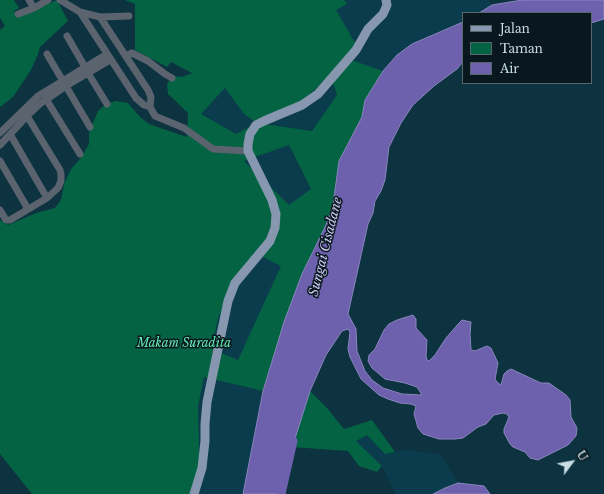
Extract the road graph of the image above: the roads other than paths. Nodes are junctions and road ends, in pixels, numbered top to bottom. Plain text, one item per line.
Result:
1 (29, 0) edge
2 (48, 0) edge
3 (60, 0) edge
4 (386, 0) edge
5 (67, 3) edge
6 (34, 8) junction
7 (80, 12) junction
8 (18, 14) dead end
9 (129, 16) dead end
10 (100, 17) junction
11 (67, 36) dead end
12 (47, 54) dead end
13 (126, 56) junction
14 (108, 57) junction
15 (86, 70) junction
16 (172, 78) dead end
17 (64, 83) junction
18 (46, 99) junction
19 (107, 104) dead end
20 (150, 108) junction
21 (27, 116) junction
22 (90, 127) dead end
23 (0, 133) edge
24 (10, 134) junction
25 (0, 145) edge
26 (248, 151) junction
27 (80, 154) dead end
28 (0, 161) edge
29 (47, 198) junction
30 (28, 209) junction
31 (0, 210) edge
32 (194, 494) edge

1 - 6 street
2 - 6 street
3 - 5 street
4 - 26 main road
5 - 7 street
6 - 8 street
7 - 10 street
7 - 14 street
9 - 10 street
10 - 13 street
11 - 15 street
12 - 17 street
13 - 16 street
13 - 20 street
14 - 15 street
14 - 20 street
15 - 17 street
15 - 19 street
17 - 18 street
17 - 22 street
17 - 23 street
18 - 21 street
18 - 27 street
20 - 26 street
21 - 24 street
21 - 29 street
24 - 25 street
24 - 29 street
26 - 32 main road
28 - 30 street
29 - 30 street
30 - 31 street

